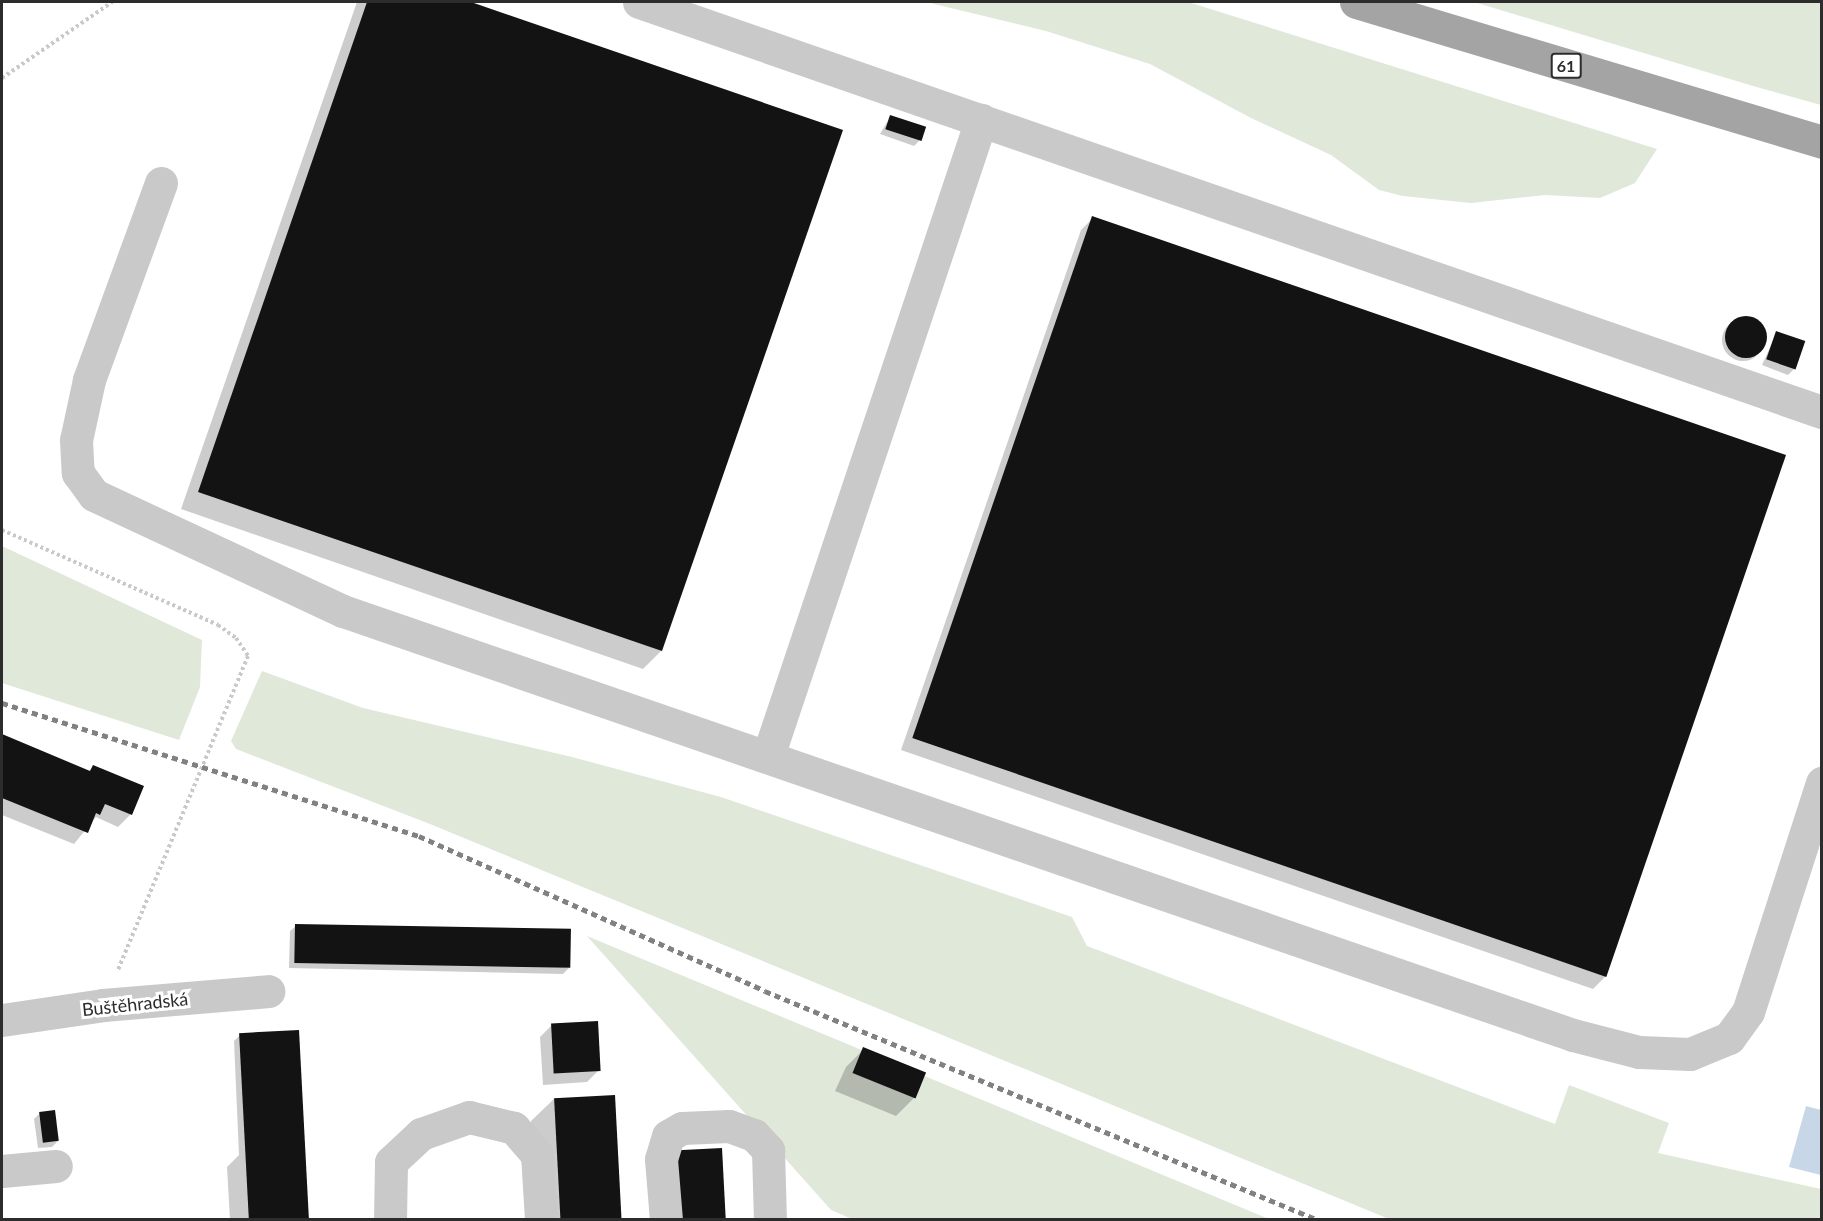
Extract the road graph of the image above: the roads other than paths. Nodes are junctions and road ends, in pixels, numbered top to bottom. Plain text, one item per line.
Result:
1 (639, 2) edge
2 (1356, 2) edge
3 (981, 120) junction
4 (1821, 142) edge
5 (161, 183) dead end
6 (1821, 412) edge
7 (768, 756) junction
8 (1821, 783) edge
9 (268, 991) dead end
10 (2, 1020) edge
11 (56, 1166) dead end
12 (2, 1171) edge
13 (390, 1220) edge
14 (541, 1220) edge
15 (666, 1220) edge
16 (770, 1220) edge

1 - 3 street
2 - 4 main road, 61
3 - 6 street
3 - 7 street
5 - 7 street
7 - 8 street
9 - 10 street, Buštěhradská
11 - 12 street
13 - 14 street
15 - 16 street

